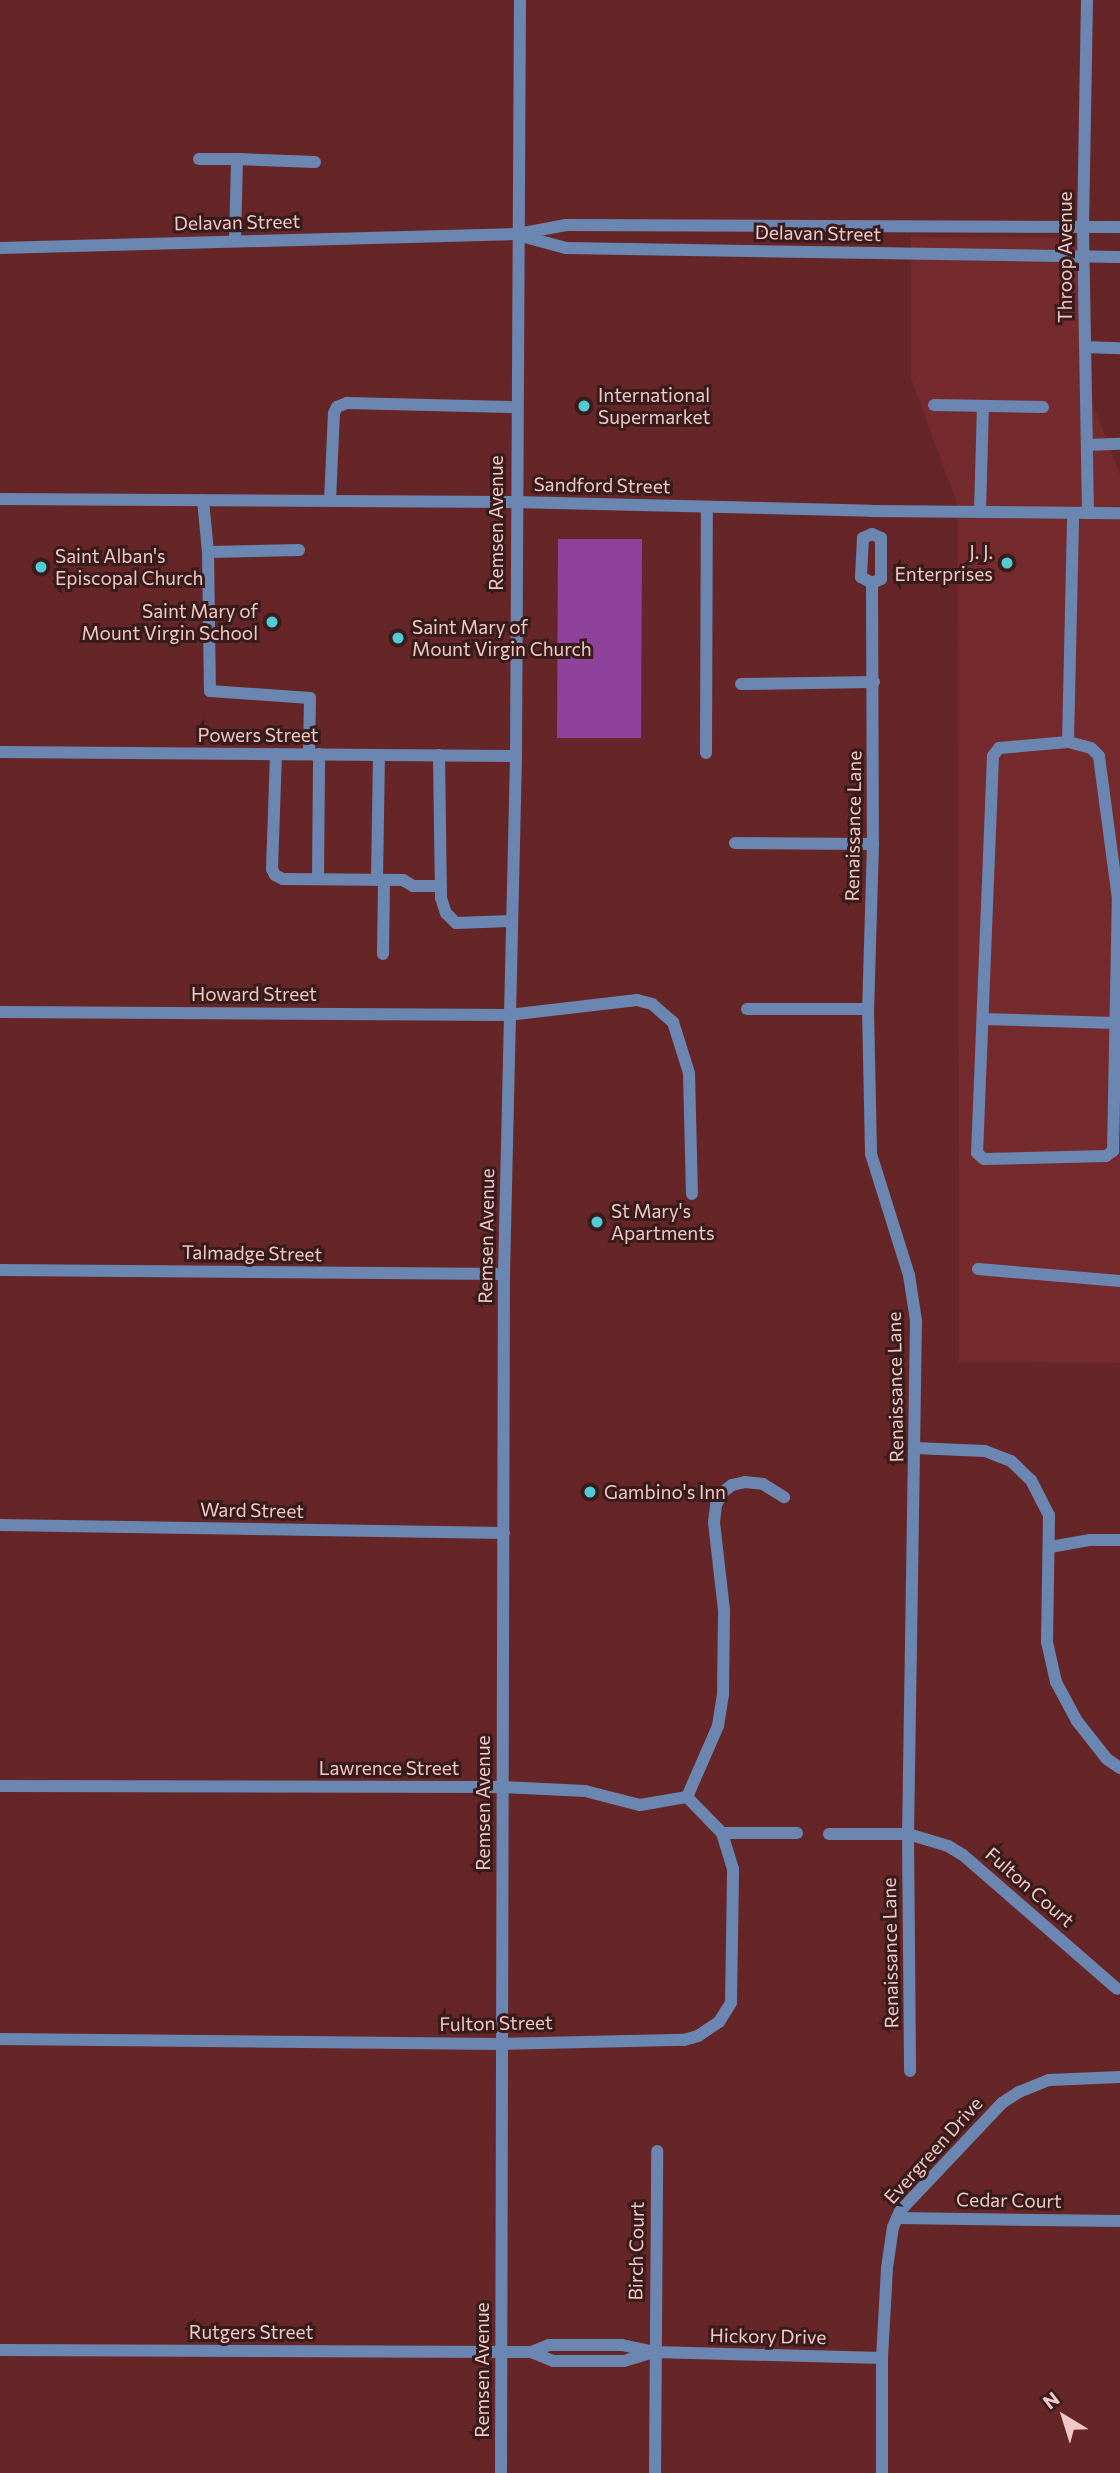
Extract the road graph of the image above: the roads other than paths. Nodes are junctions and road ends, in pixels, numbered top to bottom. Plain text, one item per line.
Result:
1 (520, 0) edge
2 (1087, 0) edge
3 (198, 159) dead end
4 (237, 159) junction
5 (315, 162) dead end
6 (1083, 227) junction
7 (1120, 228) edge
8 (518, 234) junction
9 (235, 242) junction
10 (0, 248) edge
11 (1084, 257) junction
12 (1120, 257) edge
13 (1085, 347) junction
14 (1120, 348) edge
15 (934, 405) dead end
16 (983, 406) junction
17 (516, 407) junction
18 (1044, 407) dead end
19 (1087, 444) junction
20 (1120, 444) edge
21 (0, 499) edge
22 (203, 500) junction
23 (331, 501) junction
24 (515, 502) junction
25 (707, 507) junction
26 (871, 511) junction
27 (980, 512) junction
28 (1073, 513) junction
29 (1088, 513) junction
30 (1120, 513) edge
31 (872, 534) junction
32 (299, 550) dead end
33 (208, 552) junction
34 (872, 583) junction
35 (874, 682) junction
36 (741, 684) dead end
37 (1068, 742) junction
38 (0, 752) edge
39 (706, 753) dead end
40 (276, 754) junction
41 (314, 754) junction
42 (379, 755) junction
43 (439, 755) junction
44 (516, 756) junction
45 (735, 843) dead end
46 (873, 844) junction
47 (318, 879) junction
48 (381, 880) junction
49 (440, 886) junction
50 (511, 921) junction
51 (383, 954) dead end
52 (747, 1009) dead end
53 (868, 1009) junction
54 (0, 1012) edge
55 (508, 1015) junction
56 (983, 1019) junction
57 (1115, 1023) junction
58 (692, 1194) dead end
59 (978, 1269) dead end
60 (0, 1270) edge
61 (505, 1274) junction
62 (1120, 1281) edge
63 (915, 1448) junction
64 (784, 1497) dead end
65 (0, 1525) edge
66 (504, 1533) junction
67 (1120, 1540) edge
68 (1050, 1547) junction
69 (1120, 1768) edge
70 (0, 1786) edge
71 (503, 1787) junction
72 (687, 1797) junction
73 (722, 1833) junction
74 (797, 1833) dead end
75 (829, 1834) dead end
76 (908, 1834) junction
77 (1116, 1989) dead end
78 (0, 2039) edge
79 (501, 2044) junction
80 (910, 2071) dead end
81 (1120, 2077) edge
82 (657, 2151) dead end
83 (897, 2218) junction
84 (1120, 2221) edge
85 (0, 2350) edge
86 (502, 2352) junction
87 (654, 2352) junction
88 (881, 2358) junction
89 (501, 2473) edge
90 (655, 2473) edge
91 (882, 2473) edge

1 - 8 street, Remsen Avenue
2 - 6 street, Throop Avenue
3 - 4 street
4 - 5 street
4 - 9 street
6 - 7 street, Delavan Street
6 - 8 street, Delavan Street
6 - 11 street, Throop Avenue
8 - 9 street, Delavan Street
8 - 11 street, Delavan Street
8 - 17 street, Remsen Avenue
9 - 10 street, Delavan Street
11 - 12 street, Delavan Street
11 - 13 street, Throop Avenue
13 - 14 street
13 - 19 street, Throop Avenue
15 - 16 street
16 - 18 street
16 - 27 street
17 - 23 street
17 - 24 street, Remsen Avenue
19 - 20 street
19 - 29 street, Throop Avenue
21 - 22 street, Sandford Street
22 - 23 street, Sandford Street
22 - 33 street
23 - 24 street, Sandford Street
24 - 25 street, Sandford Street
24 - 44 street, Remsen Avenue
25 - 26 street, Sandford Street
25 - 39 street
26 - 27 street, Sandford Street
26 - 31 street, Renaissance Lane
27 - 28 street, Sandford Street
28 - 29 street, Sandford Street
28 - 37 street
29 - 30 street, Sandford Street
31 - 34 street, Renaissance Lane
31 - 34 street, Renaissance Lane
32 - 33 street
33 - 41 street
34 - 35 street, Renaissance Lane
35 - 36 street
35 - 46 street, Renaissance Lane
37 - 56 street
37 - 57 street
38 - 40 street, Powers Street
40 - 41 street, Powers Street
40 - 47 street
41 - 42 street, Powers Street
41 - 47 street
42 - 43 street, Powers Street
42 - 48 street
43 - 44 street, Powers Street
43 - 49 street
44 - 50 street, Remsen Avenue
45 - 46 street
46 - 53 street, Renaissance Lane
47 - 48 street
48 - 49 street
48 - 51 street
49 - 50 street
50 - 55 street, Remsen Avenue
52 - 53 street
53 - 63 street, Renaissance Lane
54 - 55 street, Howard Street
55 - 58 street, Howard Street
55 - 61 street, Remsen Avenue
56 - 57 street
56 - 57 street
59 - 62 street
60 - 61 street, Talmadge Street
61 - 66 street, Remsen Avenue
63 - 68 street
63 - 76 street, Renaissance Lane
64 - 72 street
65 - 66 street, Ward Street
66 - 71 street, Remsen Avenue
67 - 68 street
68 - 69 street
70 - 71 street, Lawrence Street
71 - 72 street, Lawrence Street
71 - 79 street, Remsen Avenue
72 - 73 street
73 - 74 street
73 - 79 street, Fulton Street
75 - 76 street
76 - 77 street, Fulton Court
76 - 80 street, Renaissance Lane
78 - 79 street, Fulton Street
79 - 86 street, Remsen Avenue
81 - 83 street, Evergreen Drive
82 - 87 street, Birch Court
83 - 84 street, Cedar Court
83 - 88 street, Evergreen Drive
85 - 86 street, Rutgers Street
86 - 87 street, Hickory Drive
86 - 89 street, Remsen Avenue
87 - 88 street, Hickory Drive
87 - 90 street, Birch Court
88 - 91 street, Evergreen Drive

